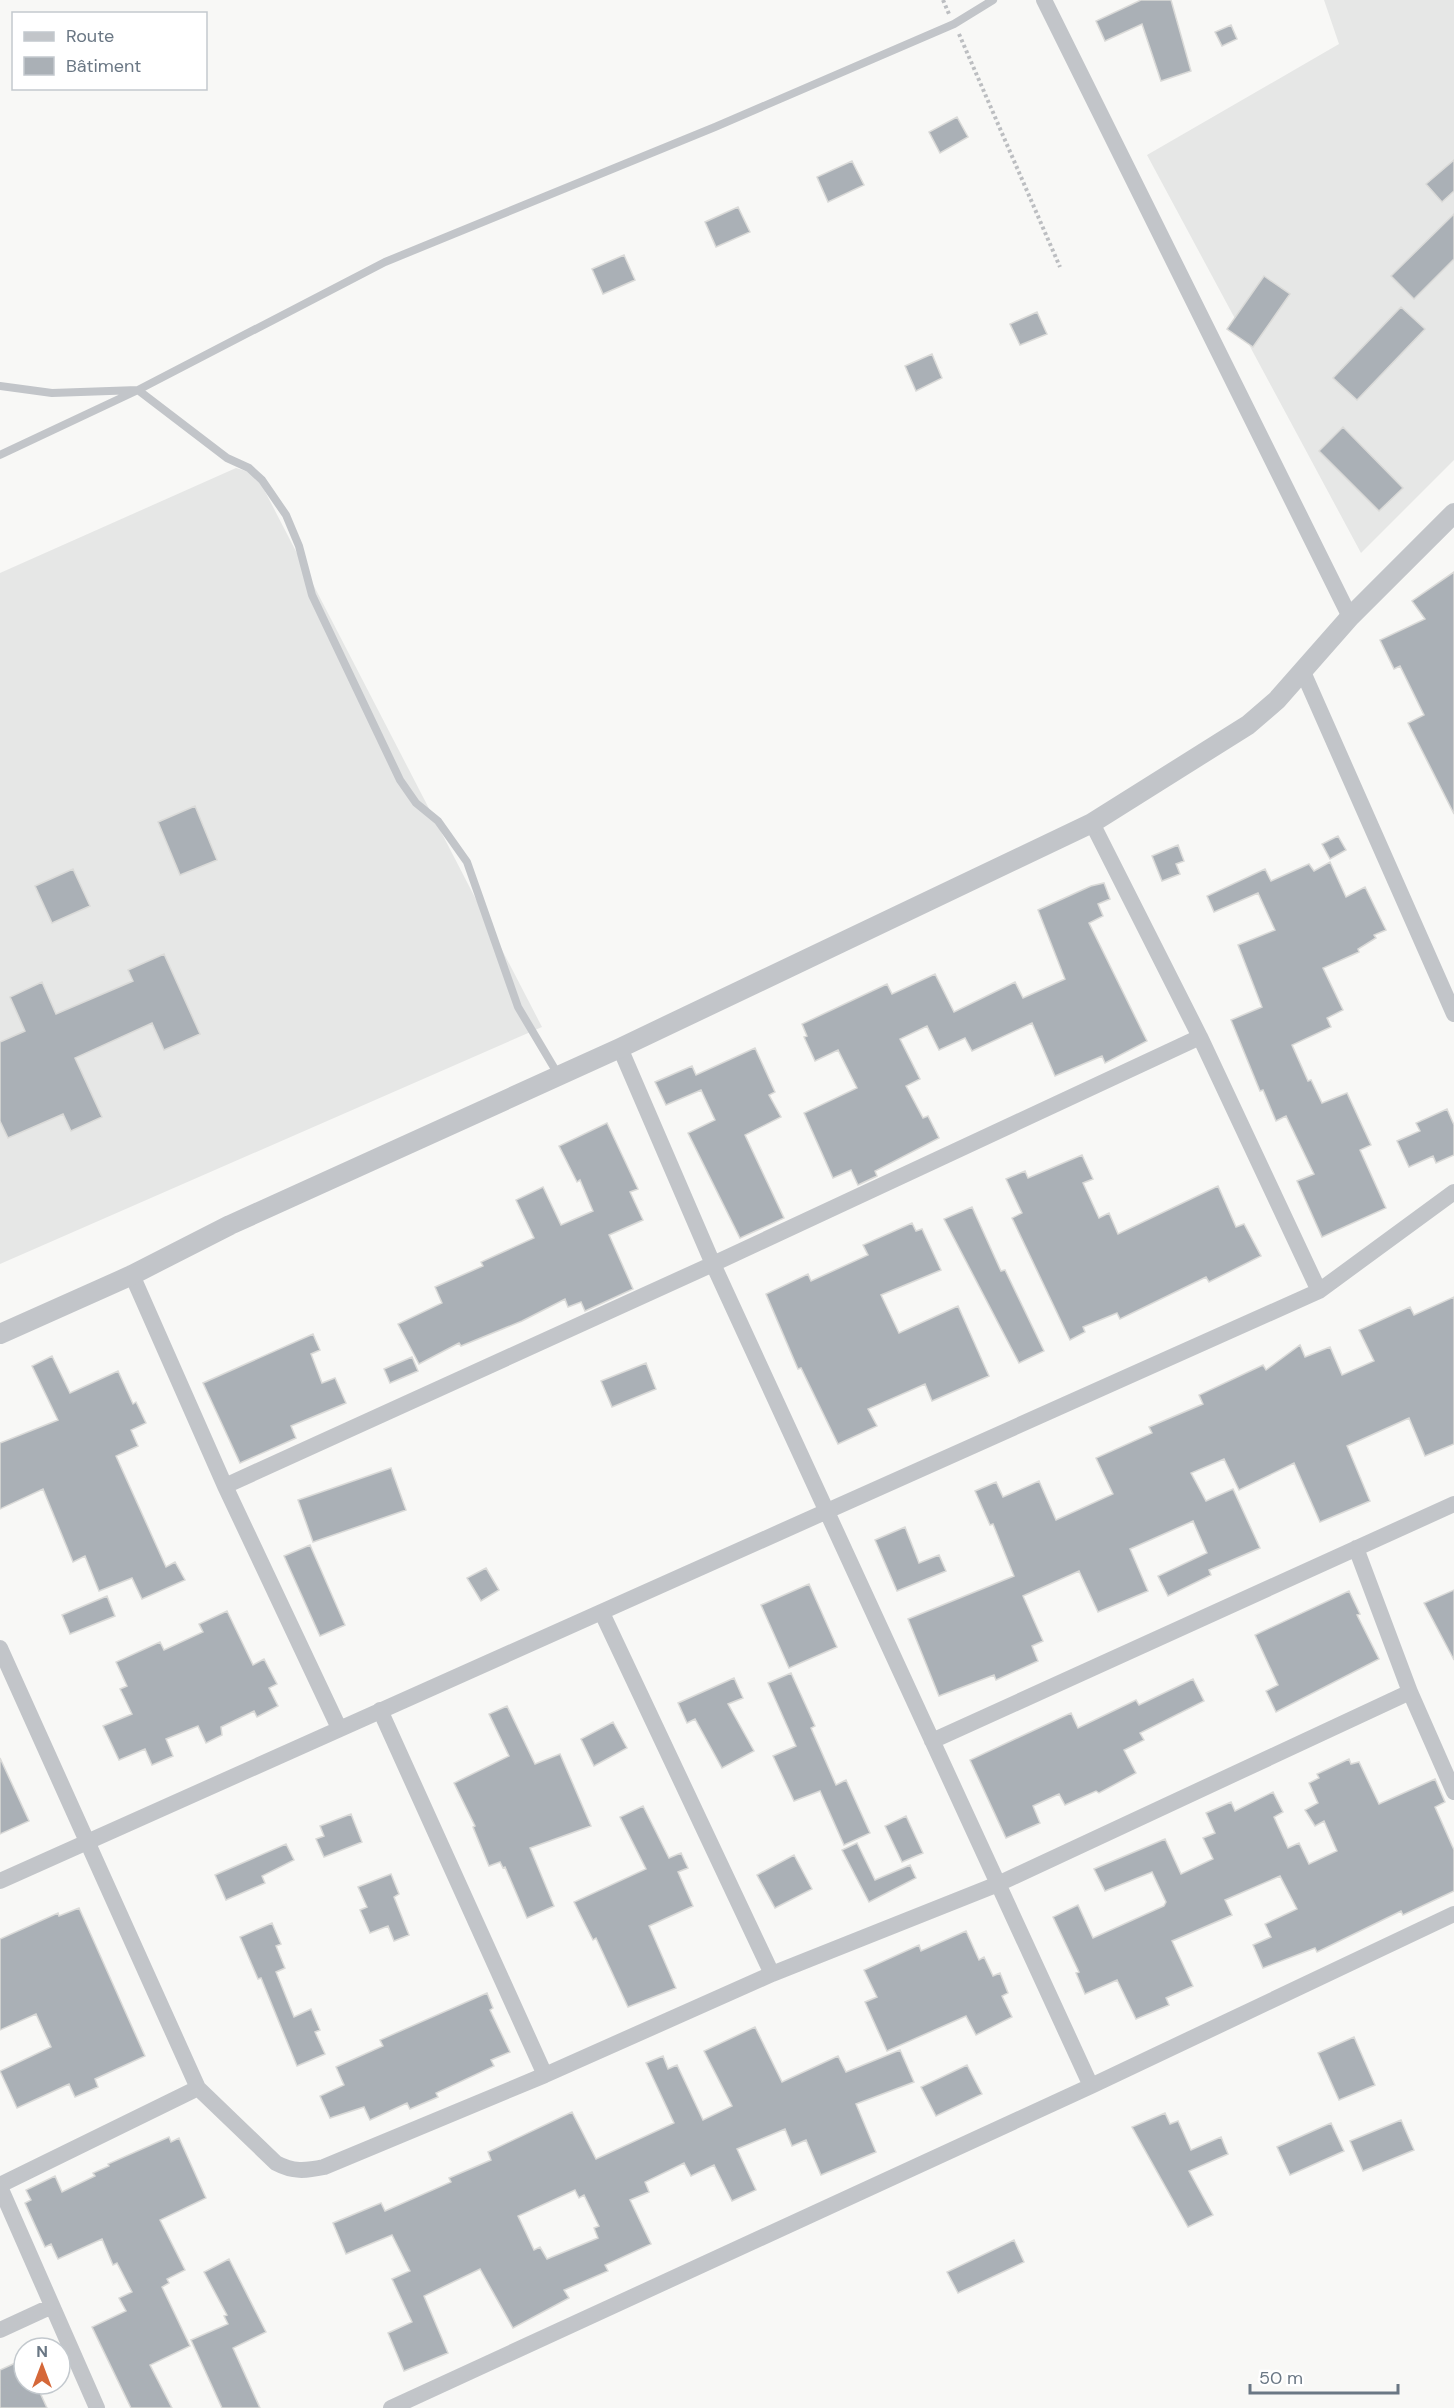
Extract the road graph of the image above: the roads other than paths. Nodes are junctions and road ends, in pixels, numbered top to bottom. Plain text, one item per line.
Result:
1 (993, 0) edge
2 (1044, 0) edge
3 (0, 386) edge
4 (138, 390) junction
5 (0, 455) edge
6 (1454, 513) edge
7 (1350, 617) junction
8 (1303, 672) junction
9 (1092, 823) junction
10 (1454, 1014) edge
11 (1200, 1037) junction
12 (620, 1048) junction
13 (559, 1076) junction
14 (1454, 1192) edge
15 (713, 1264) junction
16 (132, 1275) junction
17 (1319, 1291) junction
18 (0, 1334) edge
19 (225, 1486) junction
20 (1454, 1504) edge
21 (828, 1511) junction
22 (1356, 1548) junction
23 (602, 1613) junction
24 (0, 1648) edge
25 (1410, 1692) junction
26 (380, 1710) junction
27 (339, 1728) junction
28 (932, 1741) junction
29 (1454, 1792) edge
30 (87, 1840) junction
31 (0, 1881) edge
32 (998, 1884) junction
33 (1454, 1914) edge
34 (772, 1974) junction
35 (545, 2075) junction
36 (1091, 2086) junction
37 (198, 2088) junction
38 (0, 2186) edge
39 (50, 2307) junction
40 (0, 2330) edge
41 (97, 2408) edge
42 (391, 2408) edge

1 - 4 lane
2 - 7 street
3 - 4 lane
4 - 5 lane
4 - 13 lane
6 - 7 street
7 - 8 street
8 - 9 street
8 - 10 street
9 - 11 street
9 - 12 street
11 - 15 street
11 - 17 street
12 - 13 street
12 - 15 street
13 - 16 street
14 - 17 street
15 - 19 street
15 - 21 street
16 - 18 street
16 - 19 street
17 - 21 street
19 - 27 street
20 - 22 street
21 - 23 street
21 - 28 street
22 - 25 street
22 - 28 street
23 - 26 street
23 - 34 street
24 - 30 street
25 - 29 street
25 - 32 street
26 - 27 street
26 - 35 street
27 - 30 street
28 - 32 street
30 - 31 street
30 - 37 street
32 - 34 street
32 - 36 street
33 - 36 street
34 - 35 street
35 - 37 street
36 - 42 street
37 - 38 street
38 - 39 street
39 - 40 street
39 - 41 street

